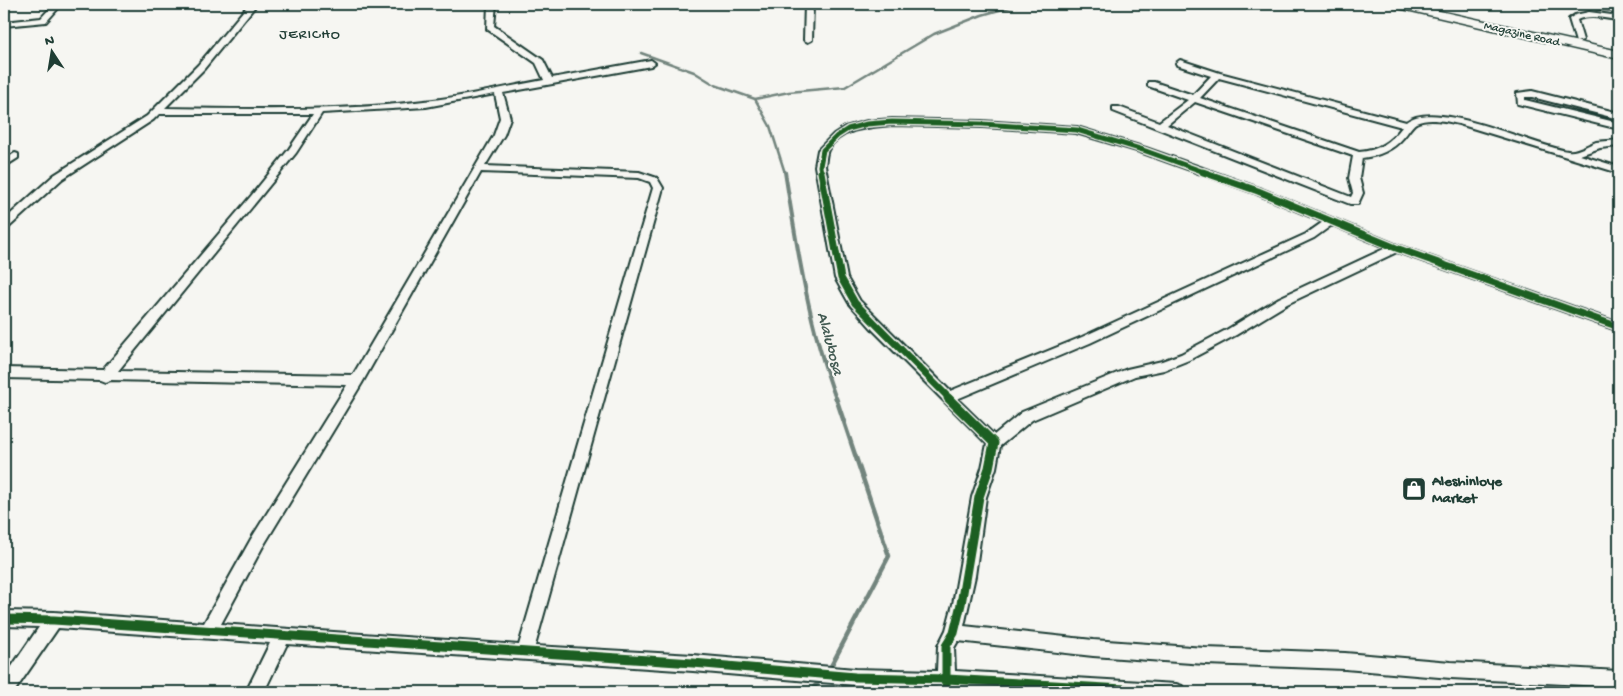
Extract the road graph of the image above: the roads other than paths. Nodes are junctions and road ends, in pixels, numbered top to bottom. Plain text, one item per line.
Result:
1 (58, 4) edge
2 (253, 4) edge
3 (492, 4) edge
4 (809, 4) edge
5 (1394, 4) edge
6 (1425, 4) edge
7 (1619, 18) edge
8 (4, 24) edge
9 (808, 40) dead end
10 (1579, 40) junction
11 (1619, 50) edge
12 (1619, 55) edge
13 (651, 63) dead end
14 (1180, 63) dead end
15 (1217, 75) junction
16 (549, 81) junction
17 (1151, 84) dead end
18 (498, 90) junction
19 (1194, 99) junction
20 (1116, 109) dead end
21 (320, 110) junction
22 (158, 111) junction
23 (1619, 116) edge
24 (1406, 125) junction
25 (1160, 126) junction
26 (1619, 126) edge
27 (1619, 143) edge
28 (1358, 155) junction
29 (1571, 155) junction
30 (15, 156) dead end
31 (4, 164) edge
32 (479, 169) junction
33 (1619, 170) edge
34 (1331, 221) junction
35 (4, 226) edge
36 (1396, 248) junction
37 (1619, 327) edge
38 (4, 373) edge
39 (105, 377) junction
40 (356, 380) junction
41 (948, 397) junction
42 (994, 443) junction
43 (4, 619) edge
44 (54, 620) junction
45 (208, 632) junction
46 (954, 633) junction
47 (282, 636) junction
48 (525, 653) junction
49 (1619, 679) edge
50 (946, 686) edge
51 (4, 692) edge
52 (255, 692) edge
53 (1176, 692) edge

1 - 8 street
2 - 22 street
3 - 16 street
4 - 9 street
5 - 12 main road, Magazine Road
6 - 10 main road, Magazine Road
7 - 10 street
10 - 11 main road, Magazine Road
13 - 16 street
14 - 15 street
15 - 19 street
15 - 24 street
16 - 18 street
17 - 19 street
18 - 21 street
18 - 32 street
19 - 25 street
19 - 28 street
20 - 25 street
21 - 22 street
21 - 39 street
22 - 35 street
23 - 26 street
24 - 28 street
24 - 29 street
25 - 28 street
27 - 29 street
29 - 33 street
30 - 31 street
32 - 40 street
32 - 48 street
34 - 36 street
34 - 41 street
34 - 41 street
36 - 37 street
36 - 42 street
38 - 39 street
39 - 40 street
40 - 45 street
41 - 42 street
42 - 46 street
43 - 44 street
44 - 45 street
44 - 51 street
45 - 47 street
46 - 49 street
46 - 50 street
47 - 48 street
47 - 52 street
48 - 50 street
50 - 53 street

